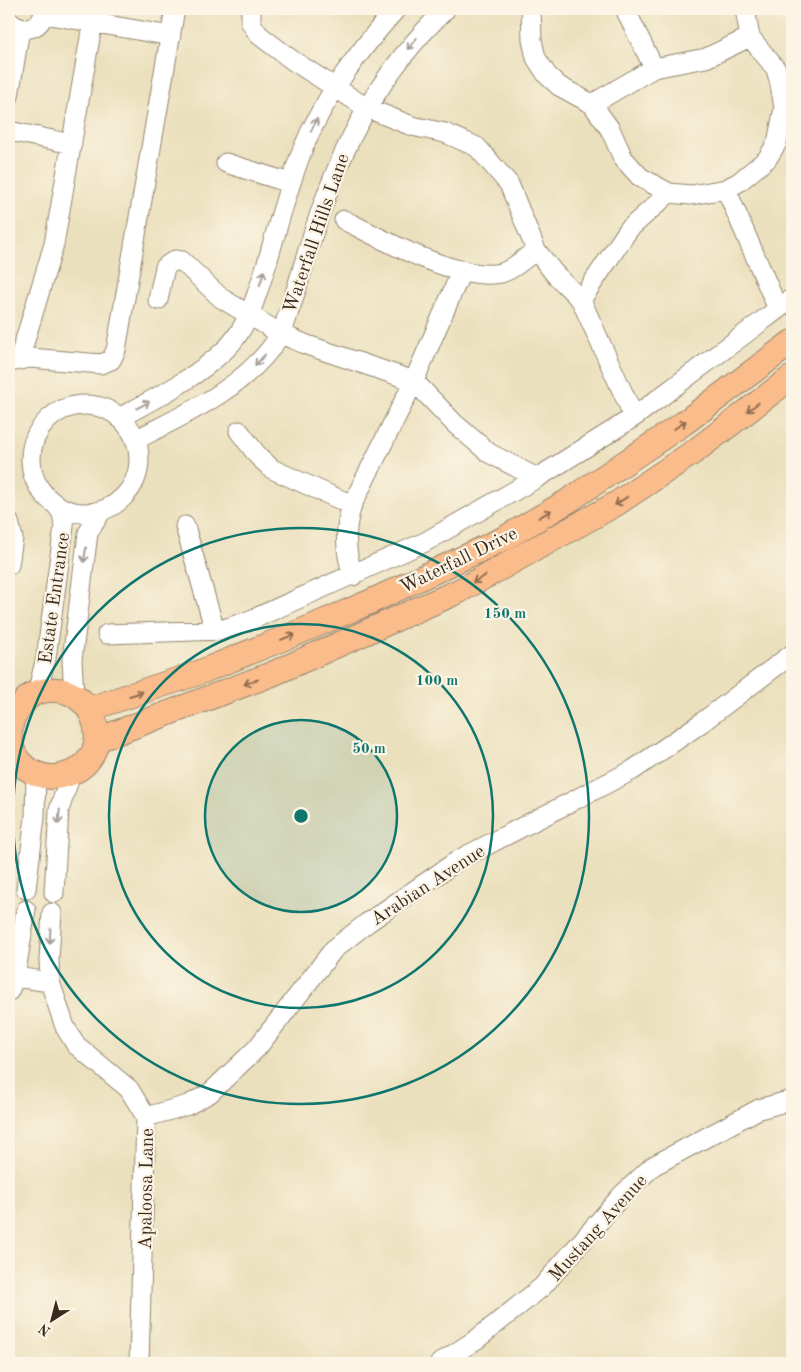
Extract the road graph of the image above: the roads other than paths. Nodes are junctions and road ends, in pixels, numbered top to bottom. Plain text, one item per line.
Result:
1 (175, 9) edge
2 (251, 9) edge
3 (396, 9) edge
4 (446, 9) edge
5 (531, 9) edge
6 (625, 9) edge
7 (745, 9) edge
8 (44, 11) edge
9 (94, 15) edge
10 (12, 24) edge
11 (171, 36) junction
12 (750, 37) junction
13 (12, 50) edge
14 (654, 68) junction
15 (335, 88) junction
16 (9, 96) edge
17 (592, 104) junction
18 (367, 108) junction
19 (9, 131) edge
20 (72, 144) junction
21 (226, 163) dead end
22 (290, 184) junction
23 (726, 189) junction
24 (669, 193) junction
25 (344, 220) dead end
26 (536, 250) junction
27 (462, 270) junction
28 (158, 300) dead end
29 (581, 300) junction
30 (785, 304) edge
31 (250, 315) junction
32 (281, 334) junction
33 (792, 342) edge
34 (14, 361) edge
35 (792, 377) edge
36 (414, 381) junction
37 (634, 417) junction
38 (119, 418) junction
39 (239, 431) dead end
40 (135, 440) junction
41 (537, 478) junction
42 (56, 505) junction
43 (352, 505) junction
44 (102, 510) junction
45 (9, 522) edge
46 (185, 526) dead end
47 (9, 564) edge
48 (353, 576) junction
49 (215, 631) junction
50 (107, 634) dead end
51 (792, 654) edge
52 (37, 692) junction
53 (82, 702) junction
54 (10, 720) edge
55 (97, 740) junction
56 (23, 769) edge
57 (71, 774) junction
58 (29, 859) junction
59 (55, 862) junction
60 (26, 889) dead end
61 (54, 893) dead end
62 (26, 910) dead end
63 (52, 913) dead end
64 (50, 982) junction
65 (12, 984) edge
66 (792, 1100) edge
67 (146, 1117) junction
68 (140, 1363) edge
69 (440, 1363) edge

1 - 11 street
2 - 15 street
3 - 15 street, Waterfall Hills Lane
4 -> 18 street, Waterfall Hills Lane
5 - 17 street
6 - 14 street
7 - 12 street
8 - 9 street
8 - 10 street
9 - 11 street
9 - 20 street
10 - 13 street
11 - 34 street
12 - 14 street
12 - 23 street
13 - 16 street
14 - 17 street
15 - 18 street
22 -> 15 street, Waterfall Hills Lane
17 - 24 street
18 - 26 street
18 - 32 street, Waterfall Hills Lane
19 - 20 street
20 - 34 street
21 - 22 street
31 -> 22 street, Waterfall Hills Lane
23 - 24 street
23 - 30 street
24 - 29 street
25 - 27 street, Waterfall Hills Lane
26 - 27 street, Waterfall Hills Lane
26 - 29 street
27 - 36 street
28 - 31 street, Waterfall Hills Lane
29 - 37 street
30 - 37 street
31 - 32 street, Waterfall Hills Lane
38 -> 31 street, Waterfall Hills Lane
32 - 36 street, Waterfall Hills Lane
32 -> 40 street, Waterfall Hills Lane
53 -> 33 main road, Waterfall Drive
35 -> 55 main road, Waterfall Drive
36 - 41 street, Waterfall Hills Lane
36 - 43 street
37 - 41 street
38 - 40 street
38 - 42 street
39 - 43 street
40 - 44 street
41 - 48 street
42 - 44 street
42 - 52 street, Estate Entrance
43 - 48 street
44 -> 53 street, Estate Entrance
45 - 47 street
46 - 49 street
48 - 49 street
49 - 50 street
51 - 67 street, Arabian Avenue
52 - 53 main road
52 - 54 main road
53 - 55 main road
54 - 56 main road
55 - 57 main road
56 - 57 main road
56 - 58 street
57 -> 59 street
58 - 59 street
58 - 60 street
59 - 61 street
62 - 65 street
63 -> 64 street, Apaloosa Lane
64 - 65 street
64 - 67 street, Apaloosa Lane
66 - 69 street, Mustang Avenue
67 - 68 street, Apaloosa Lane

